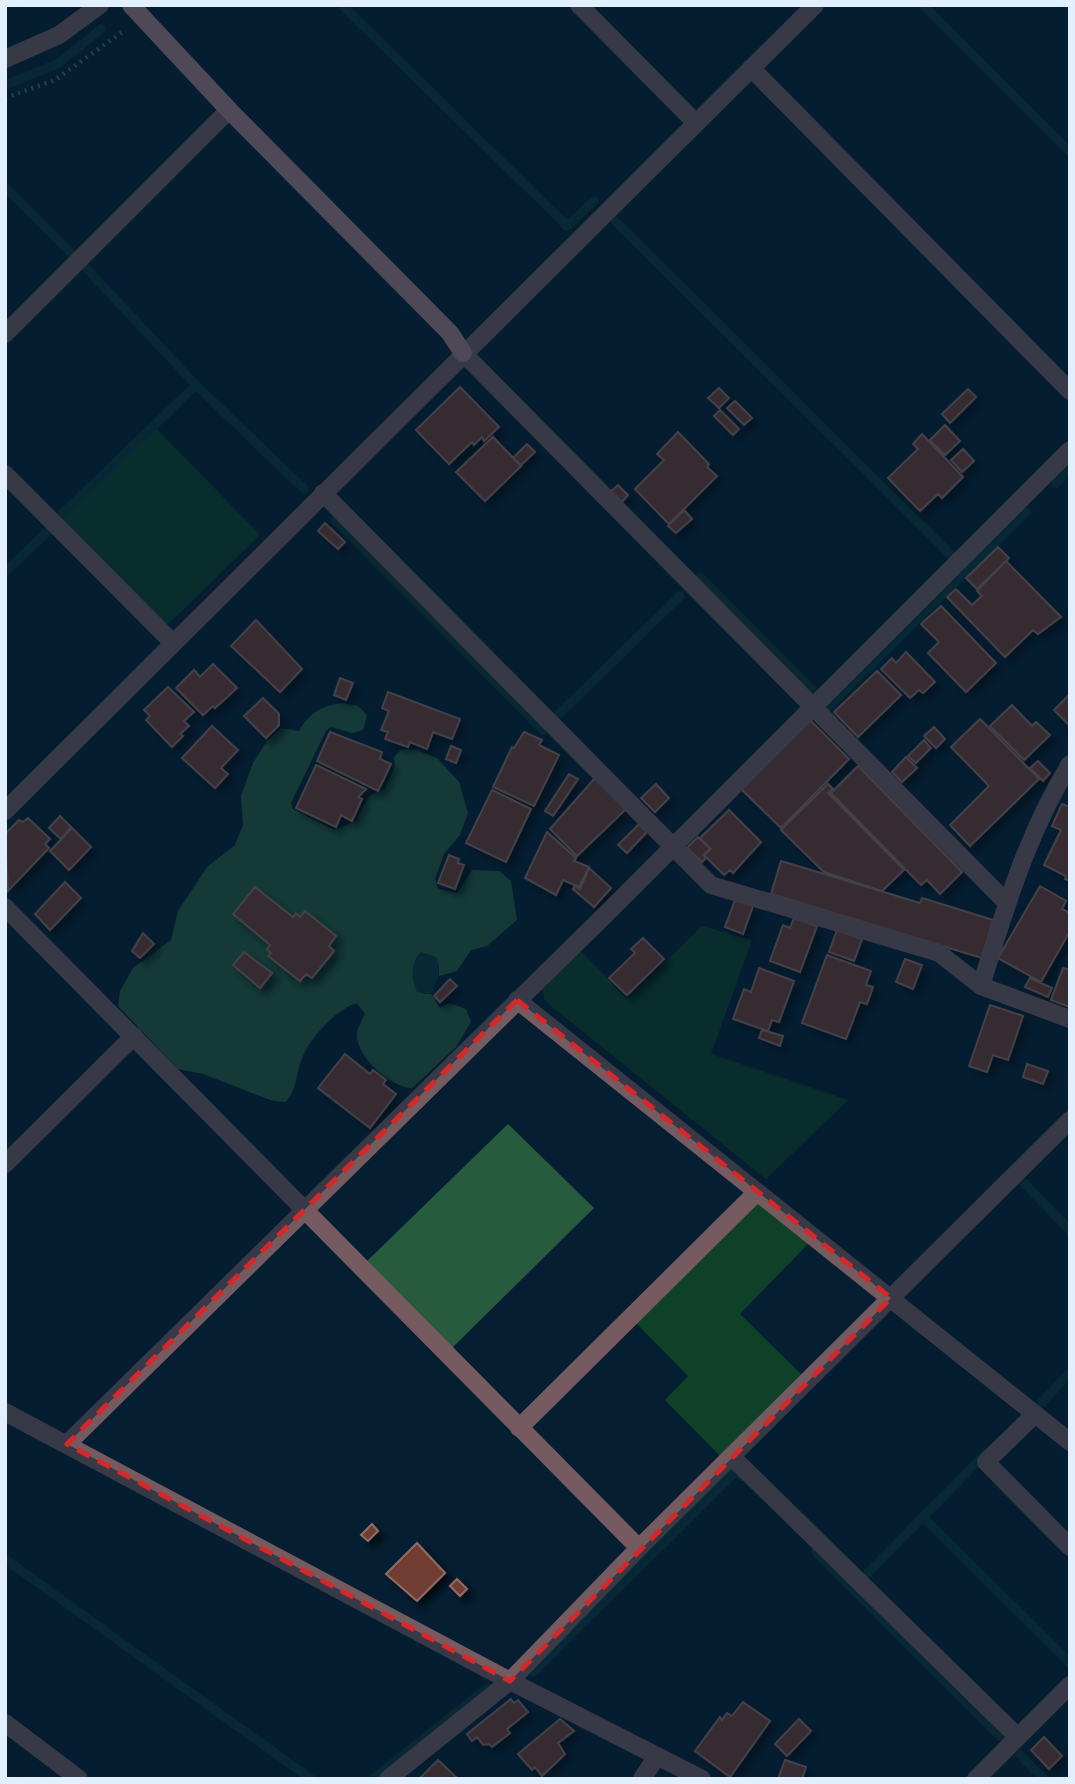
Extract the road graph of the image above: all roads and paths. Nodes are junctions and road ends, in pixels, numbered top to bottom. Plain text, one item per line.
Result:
1 (100, 5) edge
2 (579, 5) edge
3 (815, 5) edge
4 (136, 11) edge
5 (5, 59) edge
6 (751, 68) junction
7 (5, 98) edge
8 (229, 110) junction
9 (695, 122) junction
10 (5, 334) edge
11 (463, 353) junction
12 (1070, 391) edge
13 (1070, 450) edge
14 (5, 474) edge
15 (323, 493) junction
16 (173, 643) junction
17 (813, 706) junction
18 (1070, 764) edge
19 (5, 811) edge
20 (674, 846) junction
21 (1007, 903) junction
22 (5, 907) edge
23 (981, 986) junction
24 (517, 1000) junction
25 (1070, 1019) edge
26 (134, 1037) junction
27 (1070, 1120) edge
28 (5, 1164) edge
29 (757, 1192) junction
30 (304, 1210) junction
31 (891, 1298) junction
32 (5, 1412) edge
33 (1034, 1415) junction
34 (519, 1428) junction
35 (1070, 1443) edge
36 (67, 1444) junction
37 (733, 1458) junction
38 (1070, 1547) edge
39 (639, 1548) junction
40 (510, 1681) junction
41 (1070, 1685) edge
42 (5, 1723) edge
43 (1018, 1737) junction
44 (657, 1756) junction
45 (79, 1779) edge
46 (388, 1779) edge
47 (642, 1779) edge
48 (702, 1779) edge
49 (975, 1779) edge

1 - 5 street
2 - 9 street
3 - 6 street
4 - 7 path
4 - 8 street
6 - 9 street
6 - 12 street
8 - 10 street
8 - 11 street
9 - 11 street
11 - 15 street
11 - 17 street
13 - 17 street
14 - 16 street
15 - 16 street
15 - 20 street
16 - 19 street
17 - 20 street
17 - 21 street
18 - 21 street
20 - 23 street
20 - 24 street
21 - 23 street
22 - 26 street
23 - 25 street
24 - 29 street
24 - 30 street
26 - 28 street
26 - 30 street
27 - 31 street
29 - 31 street
29 - 34 street
30 - 34 street
30 - 36 street
31 - 33 street
31 - 37 street
32 - 36 street
33 - 35 street
33 - 38 street
34 - 39 street
36 - 40 street
37 - 39 street
37 - 43 street
39 - 40 street
40 - 44 street
40 - 46 street
41 - 43 street
42 - 45 street
43 - 49 street
44 - 47 street
44 - 48 street

